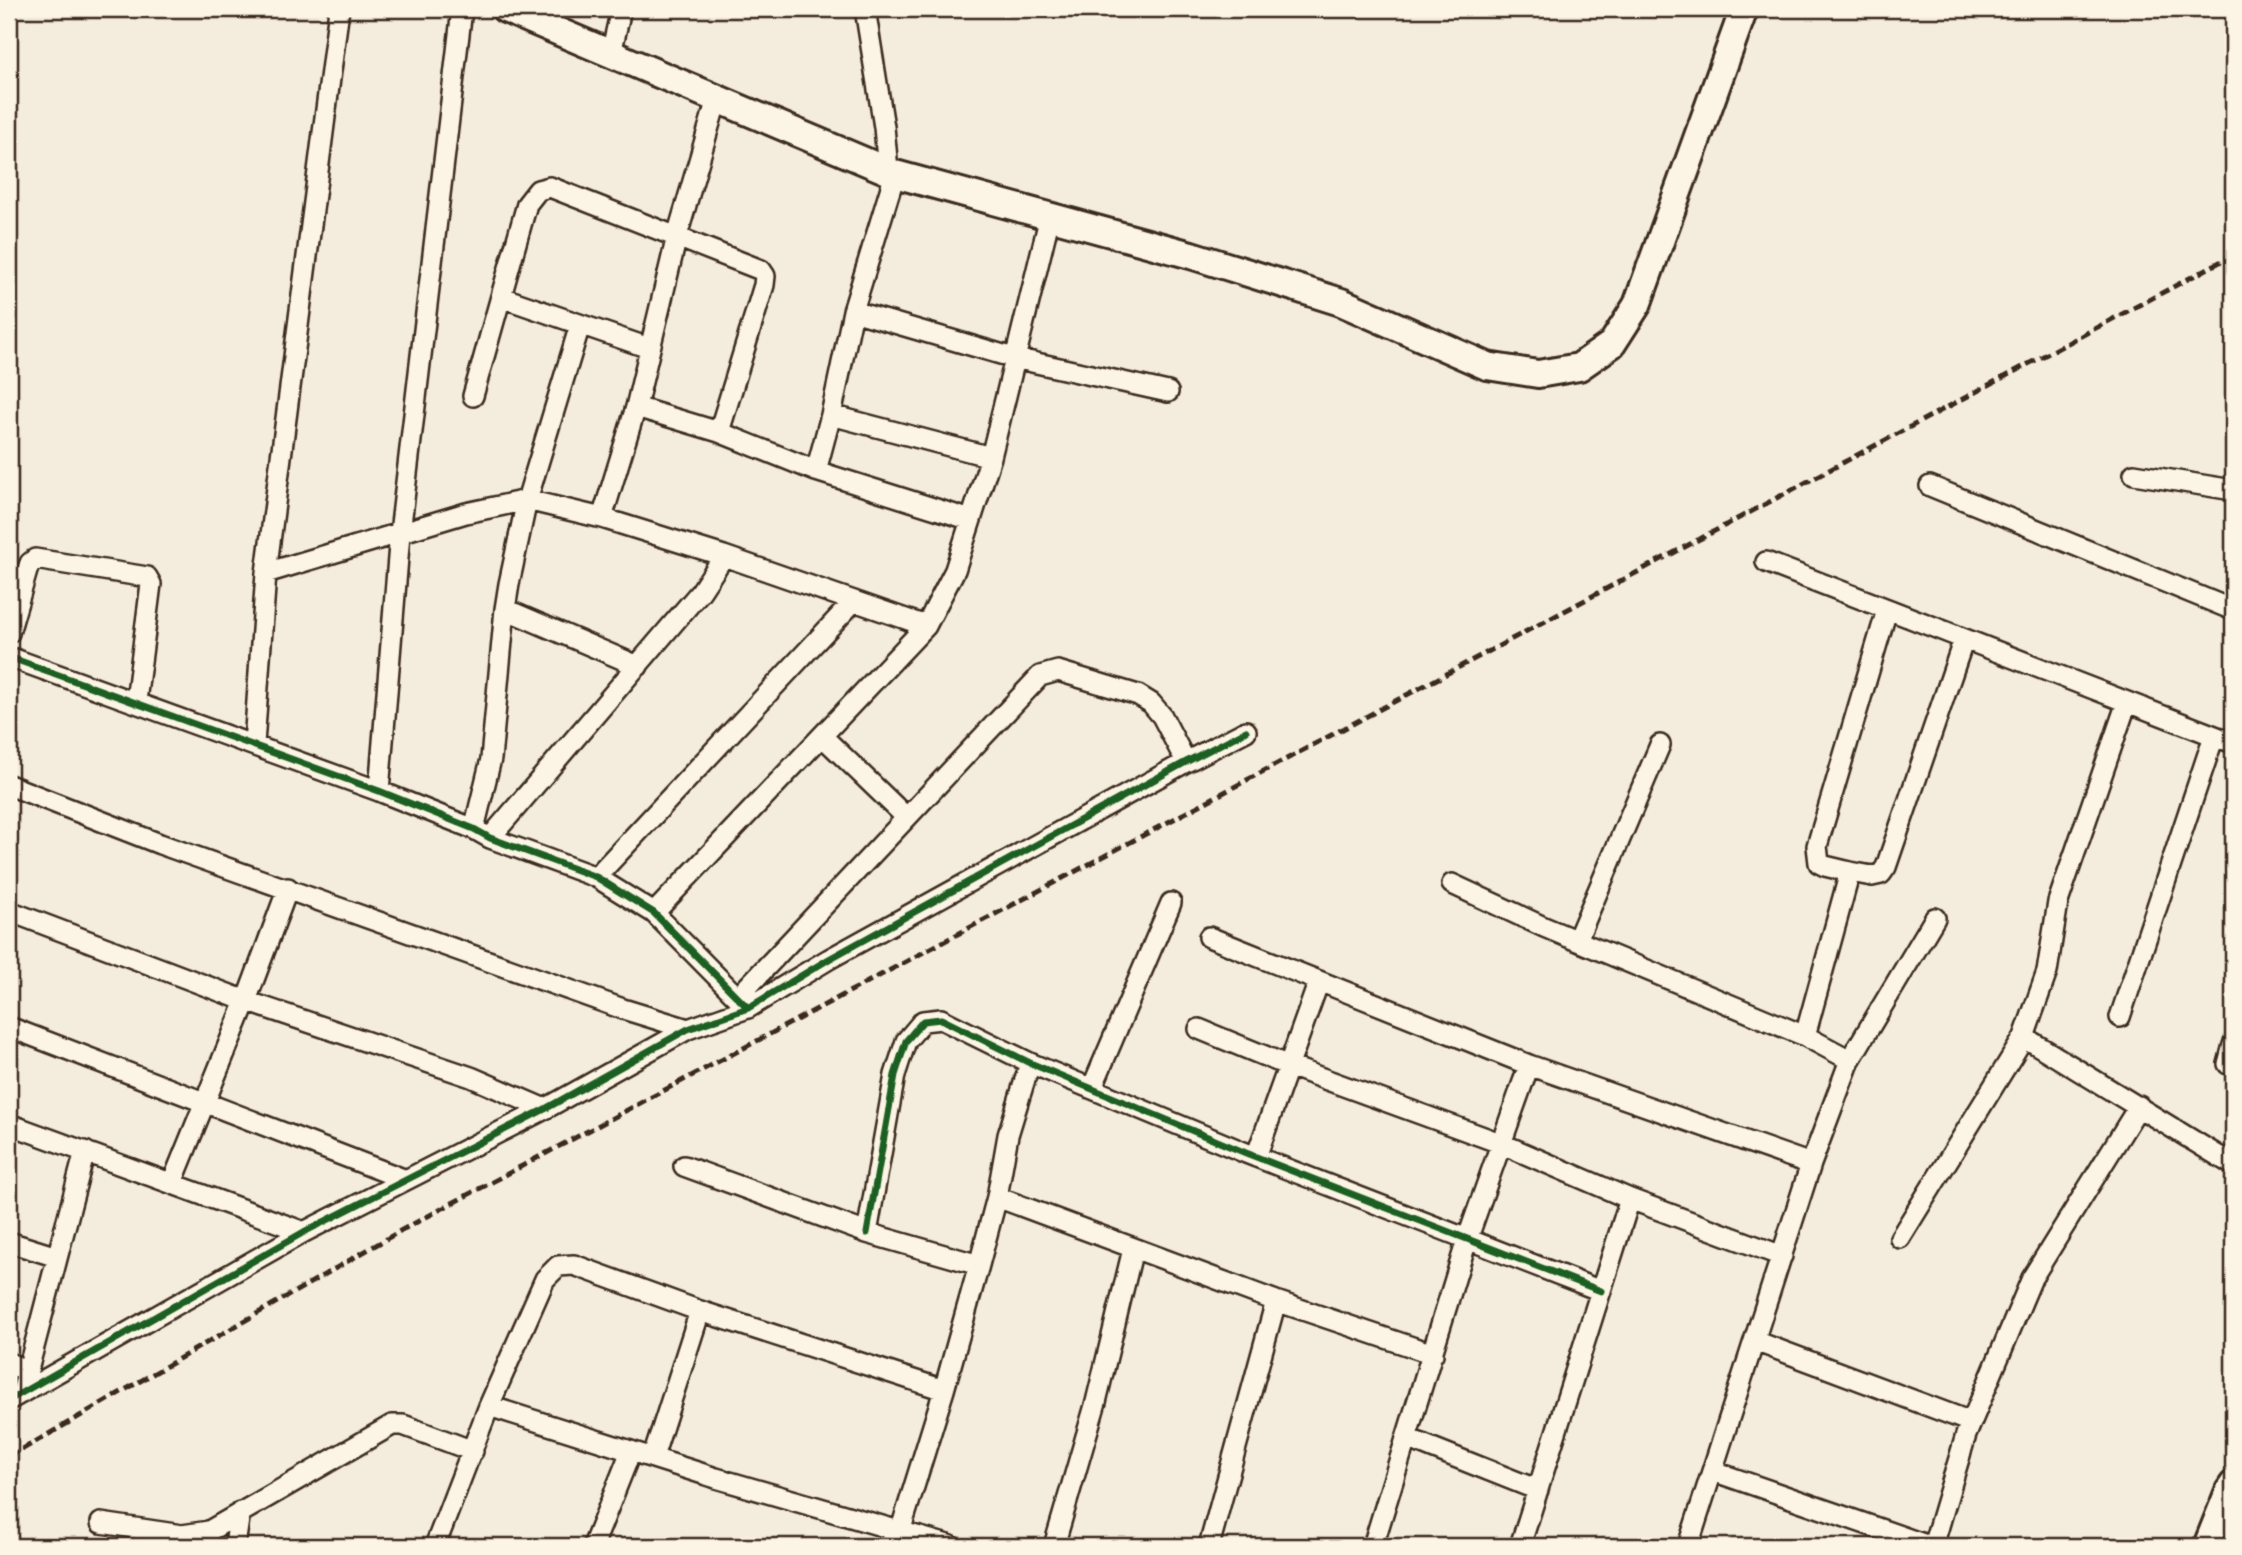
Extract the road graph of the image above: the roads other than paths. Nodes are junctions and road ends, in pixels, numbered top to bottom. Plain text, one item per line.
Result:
1 (339, 9) edge
2 (462, 9) edge
3 (505, 9) edge
4 (621, 9) edge
5 (863, 9) edge
6 (1744, 9) edge
7 (611, 54) junction
8 (717, 99) junction
9 (892, 172) junction
10 (1050, 216) junction
11 (677, 236) junction
12 (500, 297) junction
13 (853, 311) junction
14 (580, 325) junction
15 (649, 348) junction
16 (1014, 358) junction
17 (1168, 392) dead end
18 (473, 396) dead end
19 (636, 407) junction
20 (831, 415) junction
21 (719, 432) junction
22 (992, 457) junction
23 (816, 471) junction
24 (2134, 474) dead end
25 (1930, 486) dead end
26 (2233, 490) edge
27 (527, 500) junction
28 (602, 518) junction
29 (971, 520) junction
30 (400, 533) junction
31 (724, 556) junction
32 (1766, 562) dead end
33 (266, 573) junction
34 (854, 600) junction
35 (505, 609) junction
36 (1887, 610) junction
37 (2233, 610) edge
38 (926, 626) junction
39 (9, 633) edge
40 (1964, 639) junction
41 (9, 657) edge
42 (638, 666) junction
43 (136, 701) junction
44 (2127, 702) junction
45 (1246, 732) dead end
46 (822, 736) junction
47 (2214, 736) junction
48 (2233, 743) edge
49 (254, 744) junction
50 (1660, 745) dead end
51 (1186, 762) junction
52 (9, 785) edge
53 (379, 791) junction
54 (906, 817) junction
55 (482, 834) junction
56 (1850, 872) junction
57 (596, 877) junction
58 (1452, 884) dead end
59 (288, 888) junction
60 (1171, 903) dead end
61 (9, 911) edge
62 (654, 913) junction
63 (1935, 918) dead end
64 (1209, 937) dead end
65 (1577, 940) junction
66 (1319, 981) junction
67 (246, 1001) junction
68 (743, 1002) junction
69 (2120, 1017) dead end
70 (9, 1027) edge
71 (688, 1029) junction
72 (1199, 1029) dead end
73 (1805, 1036) junction
74 (2024, 1037) junction
75 (2233, 1045) edge
76 (1850, 1060) junction
77 (1030, 1063) junction
78 (2228, 1064) dead end
79 (1529, 1065) junction
80 (1289, 1066) junction
81 (1092, 1088) junction
82 (205, 1103) junction
83 (2139, 1106) junction
84 (544, 1109) junction
85 (9, 1124) edge
86 (1500, 1143) junction
87 (85, 1151) junction
88 (1256, 1157) junction
89 (1811, 1164) junction
90 (2233, 1165) edge
91 (684, 1166) dead end
92 (406, 1181) junction
93 (172, 1184) junction
94 (997, 1197) junction
95 (1630, 1199) junction
96 (304, 1232) junction
97 (867, 1233) junction
98 (1900, 1238) dead end
99 (1467, 1240) junction
100 (9, 1242) edge
101 (1133, 1249) junction
102 (1782, 1256) junction
103 (58, 1257) junction
104 (979, 1265) junction
105 (1601, 1291) junction
106 (1276, 1301) junction
107 (700, 1311) junction
108 (1755, 1342) junction
109 (1433, 1354) junction
110 (9, 1363) edge
111 (27, 1371) junction
112 (944, 1390) junction
113 (15, 1397) edge
114 (489, 1406) junction
115 (1971, 1422) junction
116 (1407, 1438) junction
117 (473, 1451) junction
118 (631, 1451) junction
119 (653, 1457) junction
120 (1713, 1471) junction
121 (2233, 1485) edge
122 (1538, 1490) junction
123 (240, 1512) junction
124 (101, 1523) dead end
125 (900, 1532) junction
126 (235, 1546) edge
127 (435, 1546) edge
128 (593, 1546) edge
129 (951, 1546) edge
130 (1054, 1546) edge
131 (1209, 1546) edge
132 (1373, 1546) edge
133 (1520, 1546) edge
134 (1688, 1546) edge
135 (1931, 1546) edge
136 (2207, 1546) edge

1 - 33 street
2 - 30 street
3 - 7 main road
4 - 7 street
5 - 9 street
6 - 10 main road
7 - 8 main road
8 - 9 main road
8 - 11 street
9 - 10 main road
9 - 13 street
10 - 16 street
11 - 12 street
11 - 15 street
11 - 21 street
12 - 14 street
12 - 18 street
13 - 16 street
13 - 20 street
14 - 15 street
14 - 27 street
15 - 19 street
16 - 17 street
16 - 22 street
19 - 21 street
19 - 28 street
20 - 22 street
20 - 23 street
21 - 23 street
22 - 29 street
23 - 29 street
24 - 26 street
25 - 37 street
27 - 28 street
27 - 30 street
27 - 35 street
28 - 31 street
29 - 38 street
30 - 33 street
30 - 53 street
31 - 34 street
31 - 42 street
32 - 36 street
33 - 49 street
34 - 38 street
34 - 57 street
35 - 42 street
35 - 55 street
36 - 40 street
36 - 56 street
38 - 46 street
39 - 43 street
40 - 44 street
40 - 56 street
41 - 43 street
42 - 55 street
43 - 49 street
44 - 47 street
44 - 74 street
45 - 51 street
46 - 54 street
46 - 62 street
47 - 48 street
47 - 69 street
49 - 53 street
50 - 65 street
51 - 54 street
51 - 68 street
52 - 59 street
53 - 55 street
54 - 68 street
55 - 57 street
56 - 73 street
57 - 62 street
58 - 65 street
59 - 67 street
59 - 71 street
60 - 81 street
61 - 67 street
62 - 68 street
63 - 76 street
64 - 66 street
65 - 73 street
66 - 79 street
66 - 80 street
67 - 82 street
67 - 84 street
68 - 71 street
70 - 82 street
71 - 84 street
72 - 80 street
73 - 76 street
74 - 83 street
74 - 98 street
75 - 78 street
76 - 89 street
77 - 81 street
77 - 94 street
77 - 97 street
79 - 86 street
79 - 89 street
80 - 86 street
80 - 88 street
81 - 88 street
82 - 92 street
82 - 93 street
83 - 90 street
83 - 115 street
84 - 92 street
85 - 87 street
86 - 95 street
86 - 99 street
87 - 93 street
87 - 103 street
88 - 99 street
89 - 102 street
91 - 97 street
92 - 96 street
93 - 96 street
94 - 101 street
94 - 104 street
95 - 102 street
95 - 105 street
96 - 113 street
97 - 104 street
99 - 105 street
99 - 109 street
100 - 103 street
101 - 106 street
101 - 130 street
102 - 108 street
103 - 111 street
104 - 112 street
105 - 122 street
106 - 109 street
106 - 131 street
107 - 112 street
107 - 114 street
107 - 119 street
108 - 115 street
108 - 120 street
109 - 116 street
110 - 111 street
111 - 113 street
112 - 125 street
114 - 117 street
114 - 118 street
115 - 135 street
116 - 122 street
116 - 132 street
117 - 123 street
117 - 127 street
118 - 119 street
118 - 128 street
119 - 125 street
120 - 134 street
120 - 135 street
121 - 136 main road
122 - 133 street
123 - 124 street
123 - 126 street
125 - 129 street

